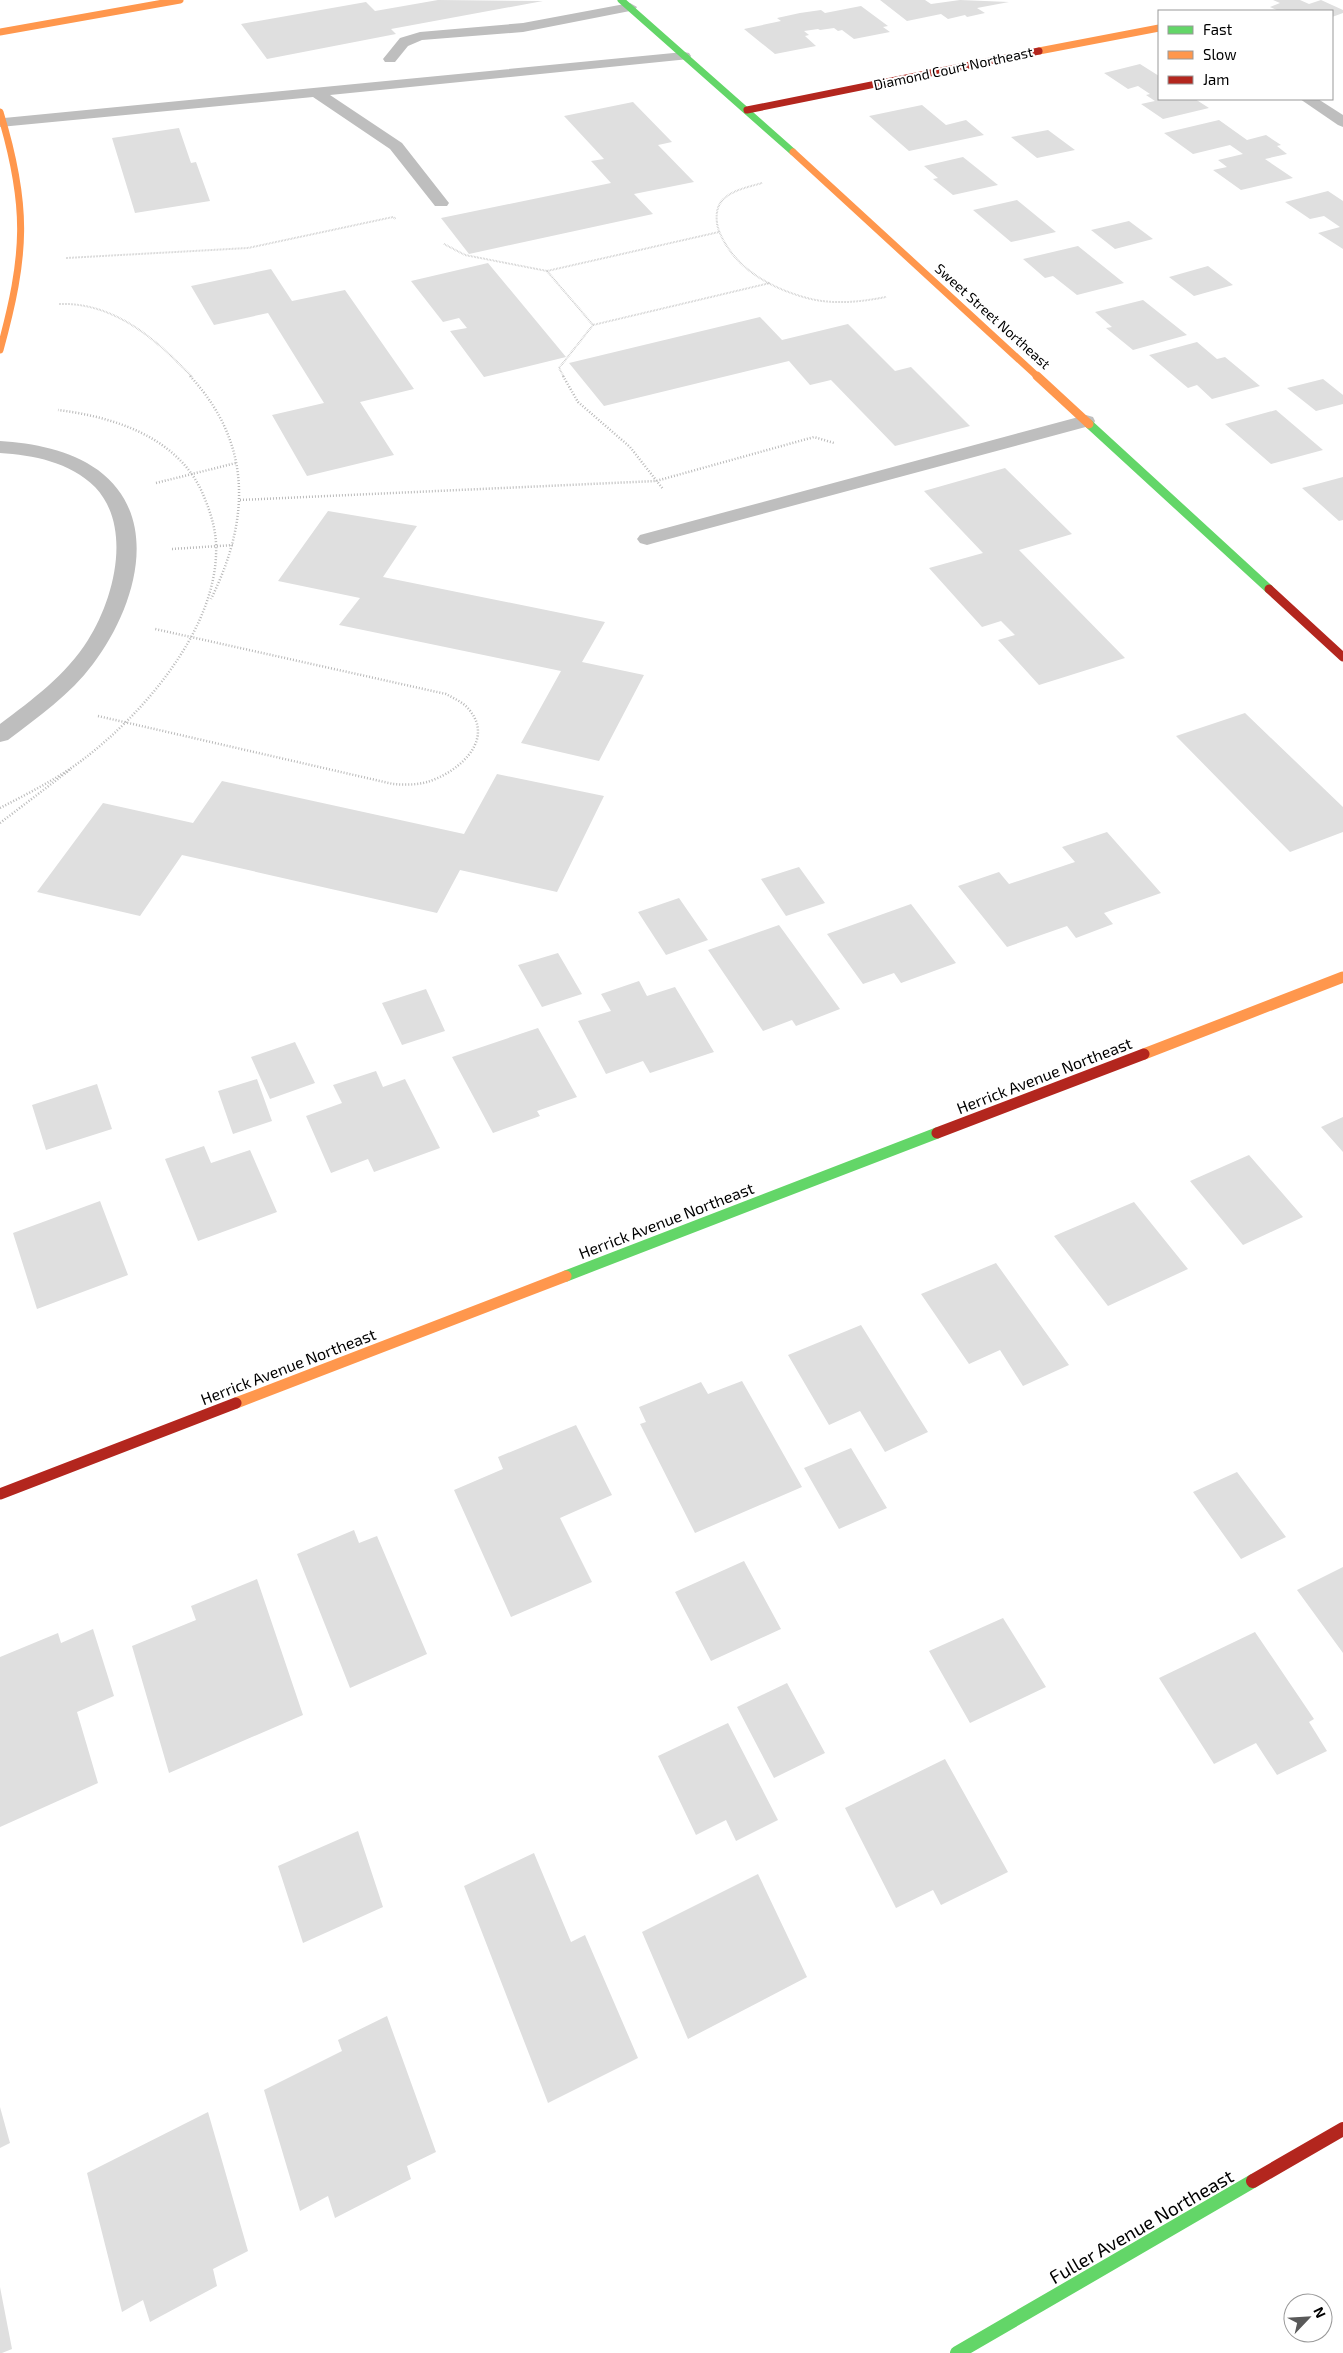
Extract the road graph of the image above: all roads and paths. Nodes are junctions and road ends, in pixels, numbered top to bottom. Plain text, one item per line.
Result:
1 (180, 0) edge
2 (625, 4) edge
3 (1158, 28) edge
4 (0, 32) edge
5 (684, 56) junction
6 (390, 59) dead end
7 (315, 92) junction
8 (1310, 100) edge
9 (747, 110) junction
10 (2, 118) edge
11 (1343, 122) edge
12 (814, 172) junction
13 (441, 204) dead end
14 (401, 222) dead end
15 (719, 232) junction
16 (441, 243) dead end
17 (23, 260) junction
18 (546, 271) junction
19 (770, 283) junction
20 (938, 285) junction
21 (9, 301) edge
22 (593, 325) junction
23 (0, 350) edge
24 (1086, 421) junction
25 (841, 444) dead end
26 (0, 447) edge
27 (236, 463) junction
28 (656, 481) junction
29 (111, 494) junction
30 (240, 500) junction
31 (693, 527) junction
32 (647, 539) dead end
33 (234, 545) junction
34 (126, 552) junction
35 (207, 604) dead end
36 (111, 619) junction
37 (1343, 656) edge
38 (43, 703) junction
39 (0, 735) edge
40 (84, 758) dead end
41 (0, 823) edge
42 (1343, 977) edge
43 (0, 1494) edge
44 (1343, 2129) edge
45 (958, 2353) edge

1 - 4 street
2 - 5 street, Sweet Street Northeast
2 - 6 street
3 - 9 street, Diamond Court Northeast
5 - 7 street
5 - 9 street, Sweet Street Northeast
7 - 10 street
7 - 13 street
8 - 11 street
9 - 12 street, Sweet Street Northeast
10 - 17 street
12 - 15 path
12 - 20 street, Sweet Street Northeast
14 - 17 path
15 - 18 path
15 - 19 path
16 - 18 path
17 - 21 street
18 - 22 path
19 - 20 path
19 - 22 path
20 - 24 street, Sweet Street Northeast
21 - 23 street
21 - 27 path
22 - 28 path
24 - 31 street
24 - 37 street, Sweet Street Northeast
25 - 28 path
26 - 29 street
27 - 29 path
27 - 30 path
28 - 30 path
28 - 31 path
29 - 34 street
30 - 33 path
31 - 32 street
33 - 34 path
33 - 35 path
34 - 36 street
36 - 38 street
36 - 38 path
38 - 39 street
40 - 41 path
42 - 43 street, Herrick Avenue Northeast
44 - 45 street, Fuller Avenue Northeast

